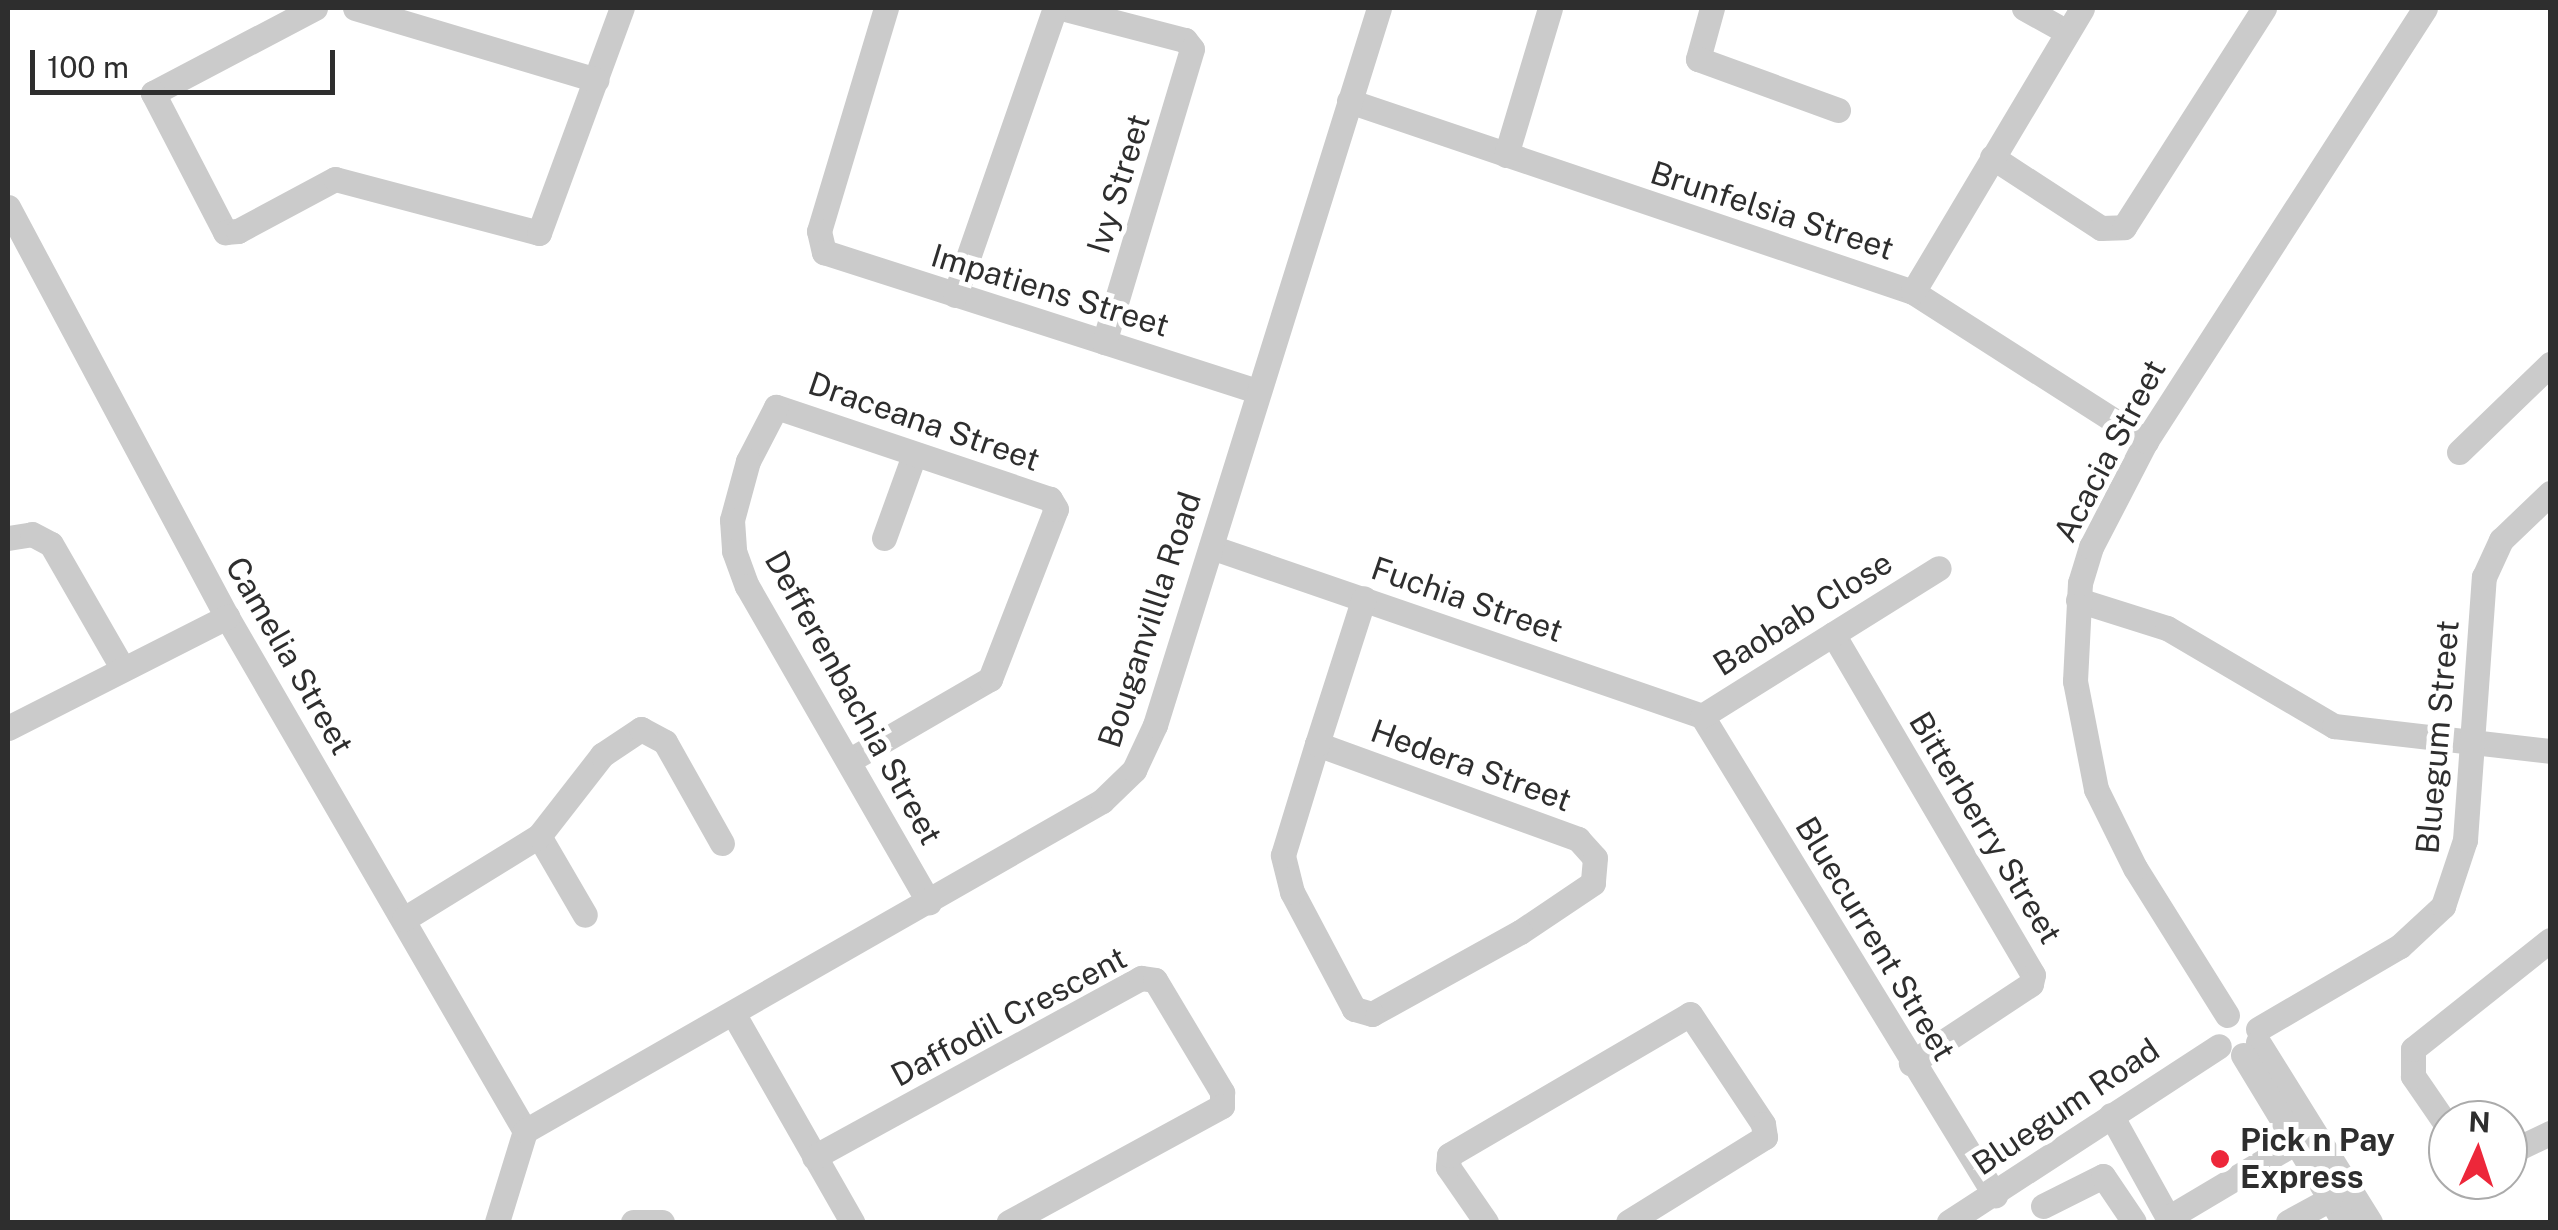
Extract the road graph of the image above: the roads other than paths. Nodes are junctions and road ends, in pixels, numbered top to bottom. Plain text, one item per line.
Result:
1 (316, 8) edge
2 (355, 8) edge
3 (622, 8) edge
4 (886, 8) edge
5 (1058, 8) edge
6 (1378, 8) edge
7 (1550, 8) edge
8 (1712, 8) edge
9 (2024, 8) edge
10 (2082, 8) edge
11 (2264, 8) edge
12 (2425, 8) edge
13 (2068, 32) junction
14 (598, 80) junction
15 (1349, 101) junction
16 (1838, 110) dead end
17 (1506, 155) junction
18 (1992, 157) junction
19 (8, 207) edge
20 (1914, 292) junction
21 (955, 296) junction
22 (1104, 342) junction
23 (2550, 364) edge
24 (1257, 391) junction
25 (770, 410) joint
26 (2146, 441) junction
27 (2459, 452) dead end
28 (914, 455) junction
29 (2550, 492) edge
30 (8, 538) edge
31 (884, 538) dead end
32 (1211, 547) junction
33 (1939, 568) dead end
34 (1364, 598) junction
35 (2078, 600) junction
36 (227, 617) junction
37 (1832, 634) junction
38 (123, 668) junction
39 (1702, 716) junction
40 (8, 728) edge
41 (1317, 744) junction
42 (2472, 746) junction
43 (2550, 752) edge
44 (850, 760) junction
45 (538, 836) junction
46 (722, 843) dead end
47 (930, 902) junction
48 (585, 915) dead end
49 (404, 919) junction
50 (2550, 940) edge
51 (732, 1013) junction
52 (2245, 1043) junction
53 (1911, 1063) junction
54 (2430, 1100) edge
55 (2111, 1115) junction
56 (525, 1131) junction
57 (2296, 1142) junction
58 (814, 1157) junction
59 (2023, 1176) junction
60 (1996, 1195) junction
61 (2330, 1199) junction
62 (2048, 1214) edge
63 (2169, 1220) edge
64 (496, 1222) edge
65 (632, 1222) edge
66 (662, 1222) edge
67 (852, 1222) edge
68 (1009, 1222) edge
69 (1486, 1222) edge
70 (1628, 1222) edge
71 (1949, 1222) edge
72 (2134, 1222) edge
73 (2288, 1222) edge
74 (2344, 1222) edge
75 (2370, 1222) edge

1 - 14 street
2 - 14 street
3 - 14 street
4 - 21 street, Impatiens Street
5 - 21 street
5 - 22 street, Ivy Street
6 - 15 street, Bouganvillla Road
7 - 17 street
8 - 16 street
9 - 13 street
10 - 13 street
11 - 18 street
12 - 26 street, Acacia Street
13 - 18 street
15 - 17 street, Brunfelsia Street
15 - 24 street, Bouganvillla Road
17 - 20 street, Brunfelsia Street
18 - 20 street
19 - 36 street, Camelia Street
20 - 26 street, Brunfelsia Street
21 - 22 street, Impatiens Street
22 - 24 street, Impatiens Street
23 - 27 street
24 - 32 street, Bouganvillla Road
25 - 28 street, Draceana Street
25 - 44 street, Defferenbachia Street
26 - 35 street, Acacia Street
28 - 31 street
28 - 44 street, Draceana Street
29 - 42 street, Bluegum Street
30 - 38 street
32 - 34 street, Fuchia Street
32 - 47 street, Bouganvillla Road
33 - 37 street, Baobab Close
34 - 39 street, Fuchia Street
34 - 41 street
35 - 42 street
35 - 52 street, Acacia Street
36 - 38 street
36 - 49 street, Camelia Street
37 - 39 street, Baobab Close
37 - 53 street, Bitterberry Street
38 - 40 street
39 - 53 street, Bluecurrent Street
41 - 41 street, Hedera Street
42 - 43 street
42 - 52 street, Bluegum Street
44 - 47 street, Defferenbachia Street
45 - 46 street
45 - 48 street
45 - 49 street
47 - 51 street, Bouganvillla Road
49 - 56 street, Camelia Street
50 - 54 street
51 - 56 street, Bouganvillla Road
51 - 58 street
52 - 55 street, Bluegum Road
52 - 57 street
52 - 75 street
53 - 60 street, Bluecurrent Street
55 - 59 street, Bluegum Road
55 - 63 street
56 - 64 street
57 - 61 street
57 - 63 street
58 - 67 street
58 - 68 street, Daffodil Crescent
59 - 60 street, Bluegum Road
59 - 62 street
60 - 71 street, Bluegum Road
61 - 73 street
61 - 74 street
62 - 72 street
65 - 66 street
69 - 70 street

